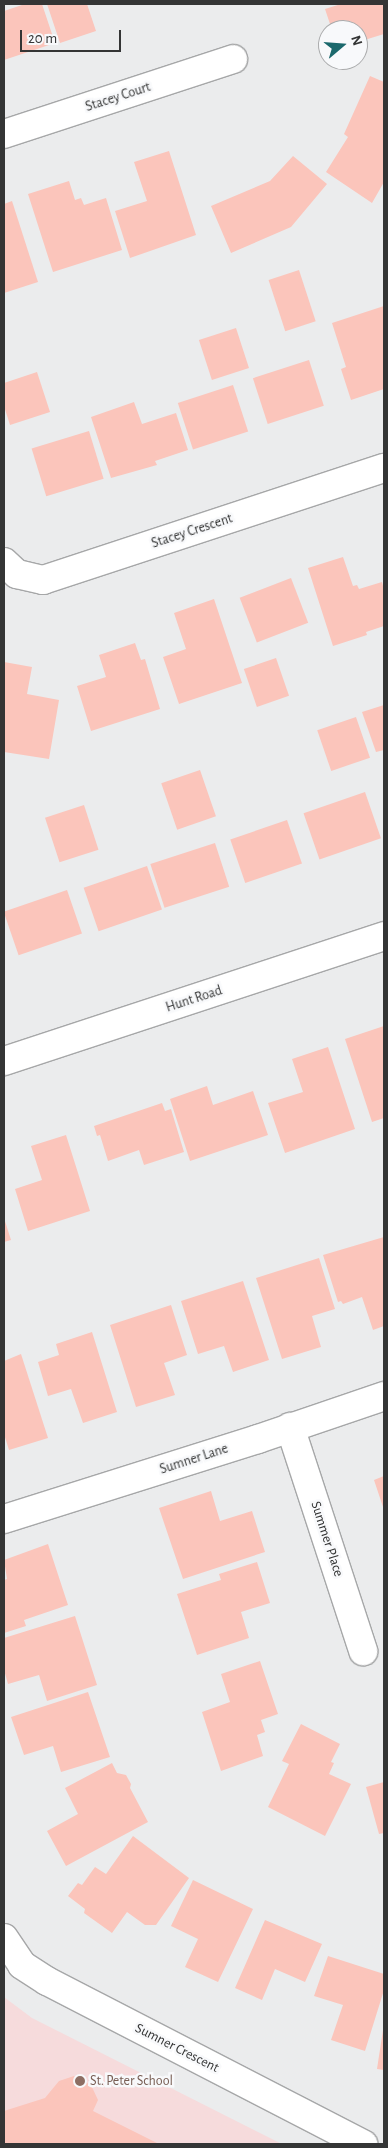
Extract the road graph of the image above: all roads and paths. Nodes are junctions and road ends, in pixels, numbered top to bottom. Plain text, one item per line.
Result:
1 (233, 59) dead end
2 (4, 134) edge
3 (384, 468) edge
4 (4, 562) edge
5 (384, 936) edge
6 (4, 1061) edge
7 (384, 1396) edge
8 (290, 1427) junction
9 (4, 1520) edge
10 (363, 1651) dead end
11 (4, 1938) edge
12 (363, 2144) edge

1 - 2 street, Stacey Court
3 - 4 street, Stacey Crescent
5 - 6 street, Hunt Road
7 - 8 street, Sumner Lane
8 - 9 street, Sumner Lane
8 - 10 street, Summer Place
11 - 12 street, Sumner Crescent

